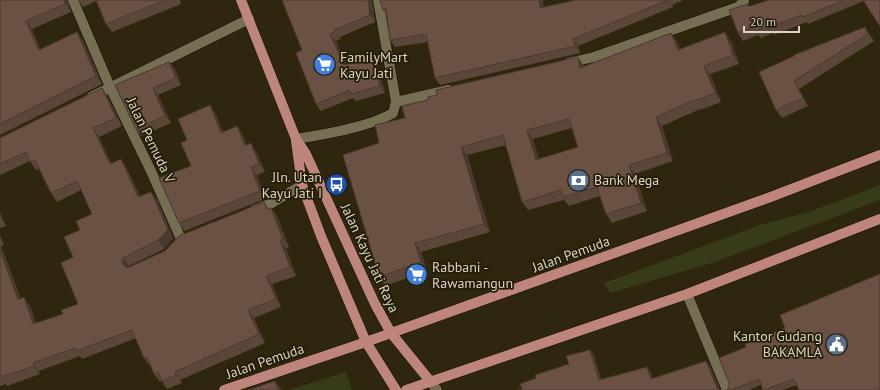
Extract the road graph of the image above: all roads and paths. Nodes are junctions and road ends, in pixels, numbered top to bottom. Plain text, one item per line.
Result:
1 (73, 0) edge
2 (241, 0) edge
3 (380, 0) edge
4 (744, 1) edge
5 (754, 7) edge
6 (249, 19) junction
7 (556, 66) edge
8 (110, 87) junction
9 (457, 88) edge
10 (82, 101) edge
11 (396, 102) junction
12 (296, 139) junction
13 (880, 155) edge
14 (302, 185) junction
15 (244, 214) edge
16 (880, 219) edge
17 (175, 248) edge
18 (687, 294) junction
19 (391, 333) junction
20 (366, 342) junction
21 (430, 381) junction
22 (224, 390) edge
23 (396, 390) edge
24 (406, 390) edge
25 (437, 390) edge
26 (727, 390) edge

1 - 8 street, Jalan Pemuda V
2 - 6 main road, Jalan Kayu Jati Raya
3 - 11 street
4 - 5 street
4 - 7 street
6 - 8 street
6 - 12 main road, Jalan Kayu Jati Raya
8 - 10 street
8 - 17 street, Jalan Pemuda V
9 - 11 street
11 - 12 street
12 - 14 main road, Jalan Kayu Jati Raya
12 - 19 main road, Jalan Kayu Jati Raya
13 - 19 main road, Jalan Pemuda
14 - 15 street
14 - 20 main road, Jalan Kayu Jati Raya
16 - 18 main road
18 - 21 main road
18 - 26 street
19 - 20 main road, Jalan Pemuda
19 - 21 main road, Jalan Kayu Jati Raya
20 - 22 main road, Jalan Pemuda
20 - 23 main road, Jalan Kayu Jati Raya
21 - 24 main road
21 - 25 street

